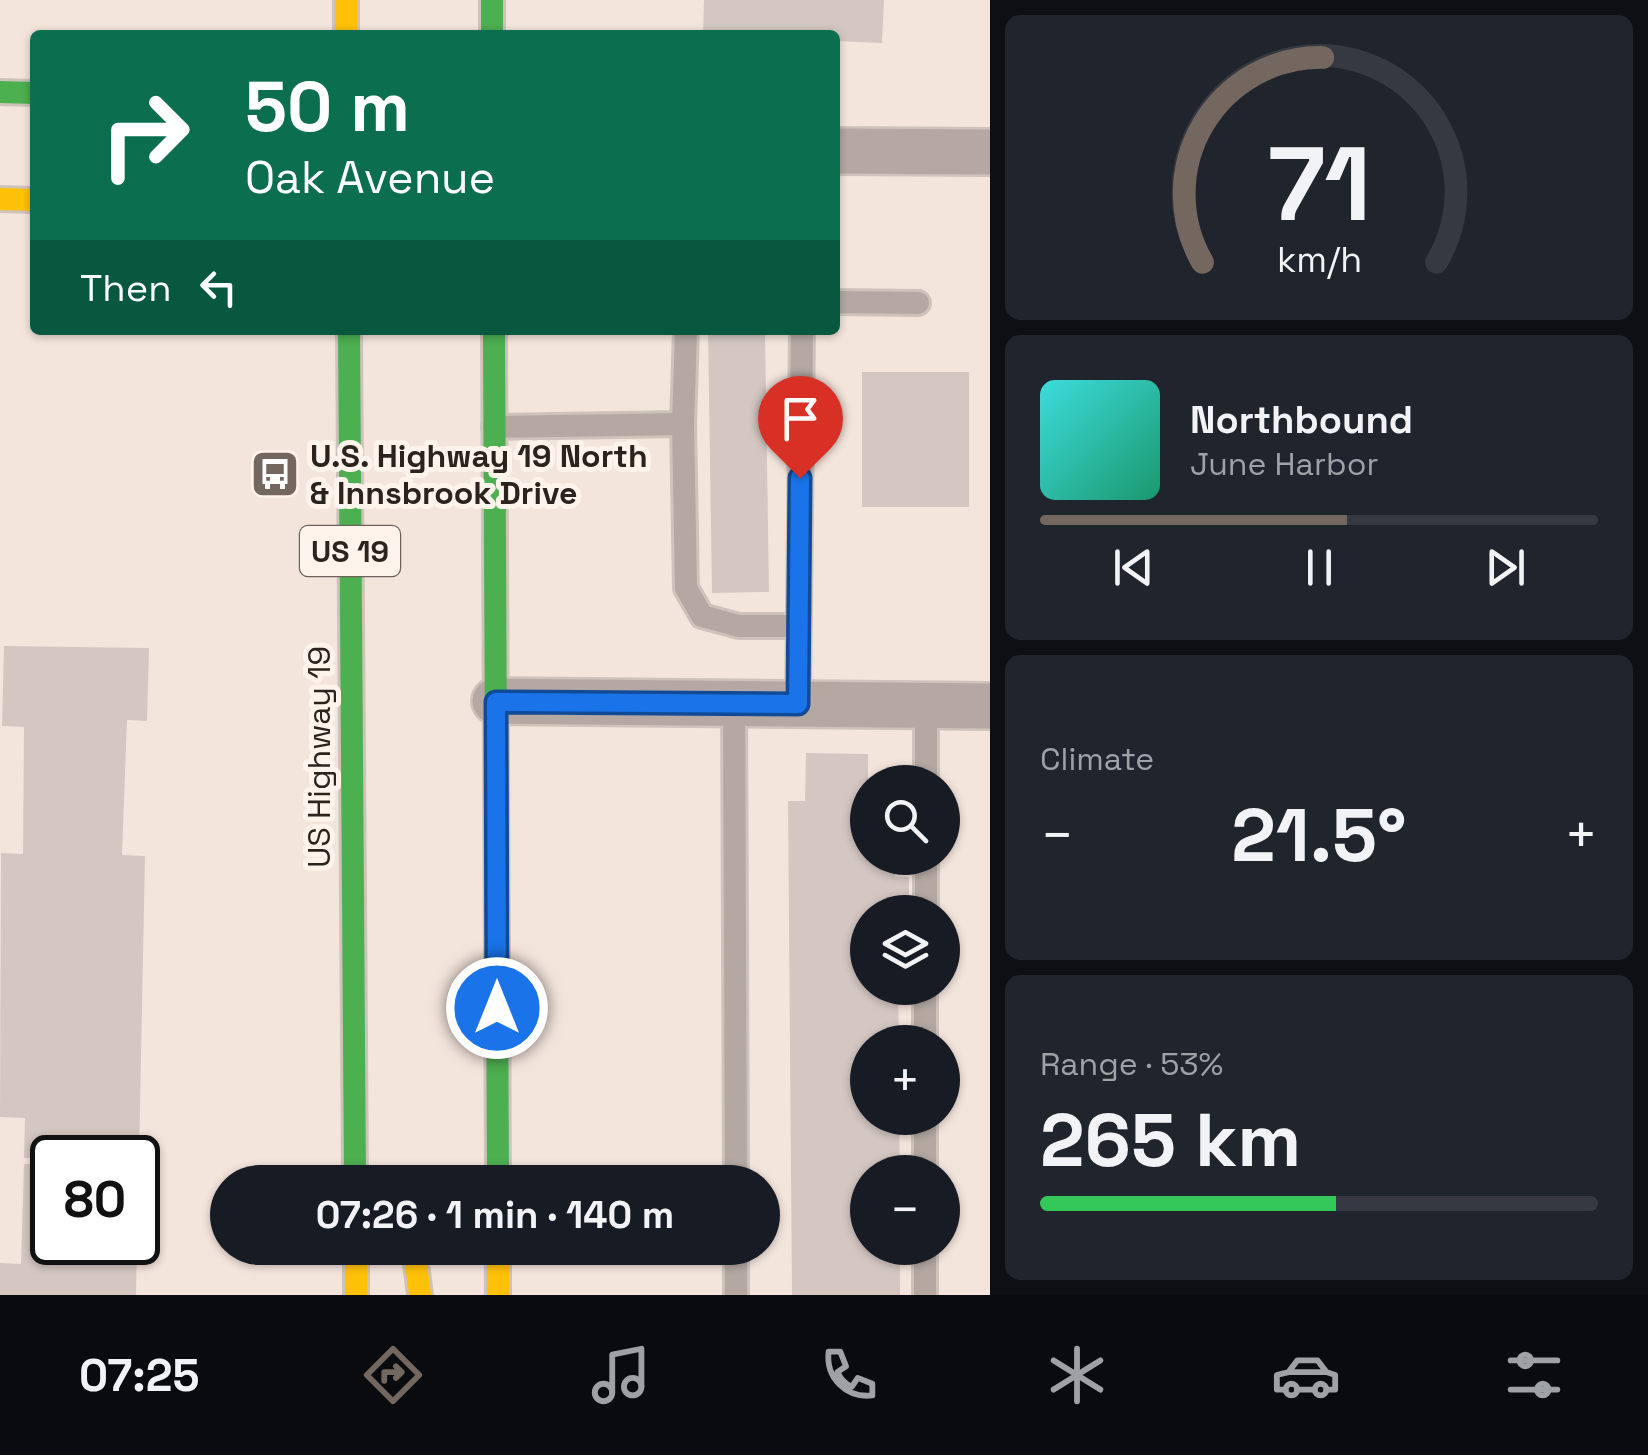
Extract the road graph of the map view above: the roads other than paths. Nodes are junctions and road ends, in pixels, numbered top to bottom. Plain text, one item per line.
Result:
1 (346, 0) edge
2 (492, 0) edge
3 (346, 30) edge
4 (492, 30) edge
5 (0, 92) edge
6 (30, 93) edge
7 (840, 150) edge
8 (990, 152) edge
9 (0, 200) edge
10 (30, 200) edge
11 (840, 302) edge
12 (918, 303) dead end
13 (348, 335) edge
14 (494, 335) edge
15 (686, 335) edge
16 (802, 335) edge
17 (683, 424) junction
18 (494, 427) junction
19 (798, 626) junction
20 (496, 702) junction
21 (734, 704) junction
22 (798, 704) junction
23 (926, 706) junction
24 (990, 706) edge
25 (926, 765) edge
26 (354, 1072) junction
27 (379, 1146) dead end
28 (355, 1165) edge
29 (498, 1165) edge
30 (736, 1165) edge
31 (356, 1265) edge
32 (418, 1265) edge
33 (498, 1265) edge
34 (736, 1265) edge
35 (925, 1265) edge
36 (356, 1295) edge
37 (420, 1295) edge
38 (498, 1295) edge
39 (736, 1295) edge
40 (924, 1295) edge

1 - 3 main road
2 - 4 main road
5 - 6 main road
7 - 8 street
9 - 10 main road
11 - 12 lane
13 - 26 main road, US Highway 19 / US 19
14 - 18 main road
15 - 17 lane
16 - 19 lane
17 - 18 lane
17 - 19 lane
18 - 20 main road
19 - 22 lane
20 - 21 street
20 - 29 main road
21 - 22 street
21 - 30 lane
22 - 23 street
23 - 24 street
23 - 25 lane
26 - 27 main road
26 - 28 main road, US Highway 19 / US 19
31 - 36 main road
32 - 37 main road
33 - 38 main road
34 - 39 lane
35 - 40 lane

